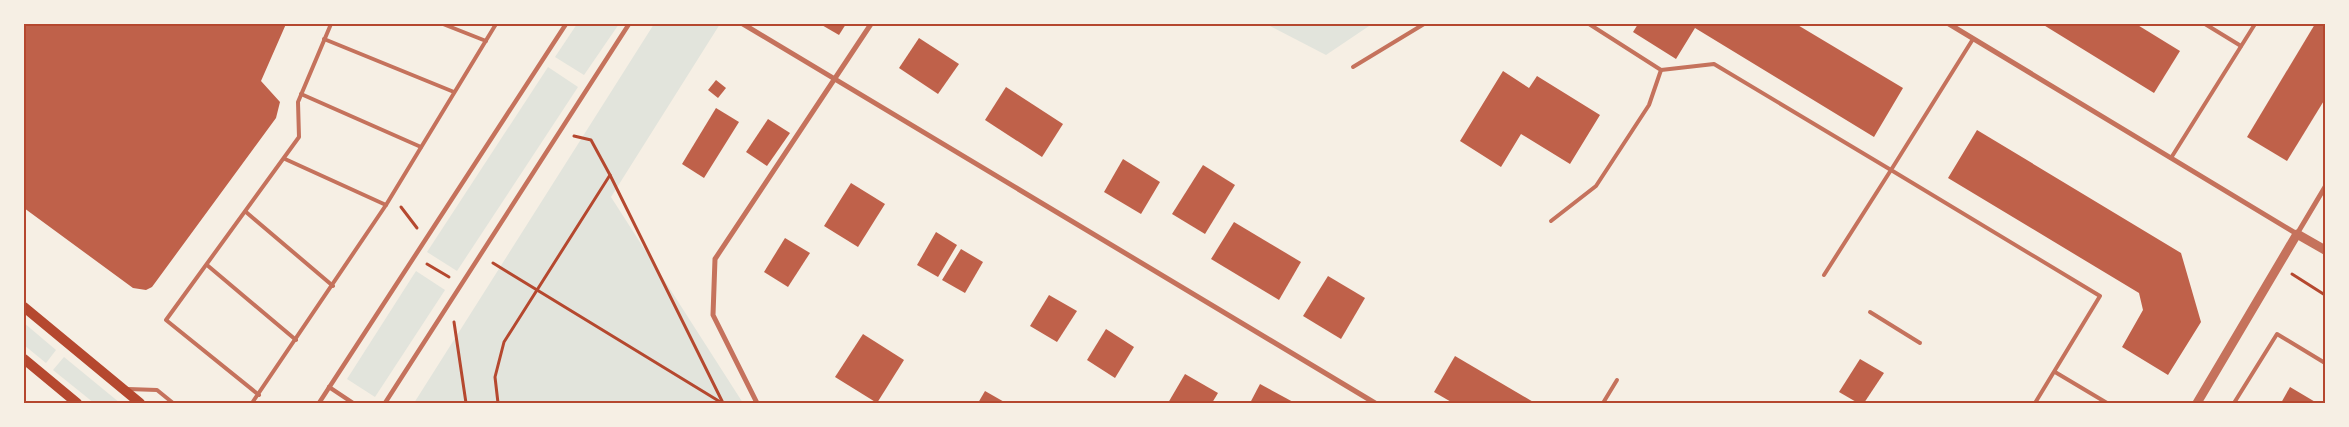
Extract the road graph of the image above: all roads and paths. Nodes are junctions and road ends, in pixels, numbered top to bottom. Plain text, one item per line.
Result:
1 (331, 24) edge
2 (443, 24) edge
3 (496, 24) edge
4 (566, 24) edge
5 (629, 24) edge
6 (743, 24) edge
7 (872, 24) edge
8 (1424, 24) edge
9 (1589, 24) edge
10 (1949, 24) edge
11 (2205, 24) edge
12 (2255, 24) edge
13 (1973, 38) junction
14 (324, 39) junction
15 (486, 41) junction
16 (2241, 46) junction
17 (1353, 67) dead end
18 (1661, 70) junction
19 (834, 80) junction
20 (454, 92) junction
21 (302, 94) junction
22 (558, 133) junction
23 (421, 147) junction
24 (2171, 158) junction
25 (285, 159) junction
26 (1891, 170) junction
27 (610, 175) junction
28 (2325, 187) edge
29 (386, 205) junction
30 (246, 212) junction
31 (1550, 221) dead end
32 (2297, 234) junction
33 (2325, 250) edge
34 (414, 255) junction
35 (479, 255) junction
36 (207, 265) junction
37 (2278, 266) junction
38 (1824, 275) dead end
39 (460, 284) junction
40 (332, 286) junction
41 (537, 290) junction
42 (2325, 295) edge
43 (451, 299) junction
44 (24, 307) edge
45 (1870, 312) dead end
46 (296, 340) junction
47 (1920, 343) dead end
48 (24, 359) edge
49 (2325, 363) edge
50 (2055, 372) junction
51 (1617, 380) dead end
52 (329, 388) junction
53 (122, 389) junction
54 (259, 394) junction
55 (77, 403) edge
56 (140, 403) edge
57 (173, 403) edge
58 (252, 403) edge
59 (319, 403) edge
60 (353, 403) edge
61 (385, 403) edge
62 (466, 403) edge
63 (498, 403) edge
64 (722, 403) edge
65 (758, 403) edge
66 (1375, 403) edge
67 (1603, 403) edge
68 (2035, 403) edge
69 (2107, 403) edge
70 (2197, 403) edge
71 (2234, 403) edge

1 - 14 lane
2 - 15 lane
3 - 15 lane
4 - 34 street
5 - 22 street
6 - 19 street
7 - 19 street
8 - 17 lane
9 - 18 lane
10 - 13 street
11 - 16 lane
12 - 16 lane
13 - 24 street
13 - 26 lane
14 - 20 lane
14 - 21 lane
15 - 20 lane
16 - 24 lane
18 - 26 lane
18 - 31 lane
19 - 65 street
19 - 66 street
20 - 23 lane
21 - 23 lane
21 - 25 lane
22 - 27 path
22 - 35 street
23 - 29 lane
24 - 32 street
25 - 29 lane
25 - 30 lane
26 - 38 lane
26 - 50 lane
27 - 41 path
27 - 64 path
28 - 32 street
29 - 40 lane
30 - 36 lane
30 - 40 lane
32 - 33 street
32 - 37 street
34 - 39 path
34 - 52 street
35 - 39 street
35 - 41 path
36 - 46 lane
36 - 54 lane
37 - 42 path
37 - 70 street
39 - 43 street
40 - 46 lane
41 - 63 path
41 - 64 path
43 - 61 street
43 - 62 path
44 - 53 main road
45 - 47 lane
46 - 54 lane
48 - 55 main road
49 - 71 lane
50 - 68 lane
50 - 69 lane
51 - 67 lane
52 - 59 street
52 - 60 street
53 - 56 main road
53 - 57 lane
54 - 58 lane

